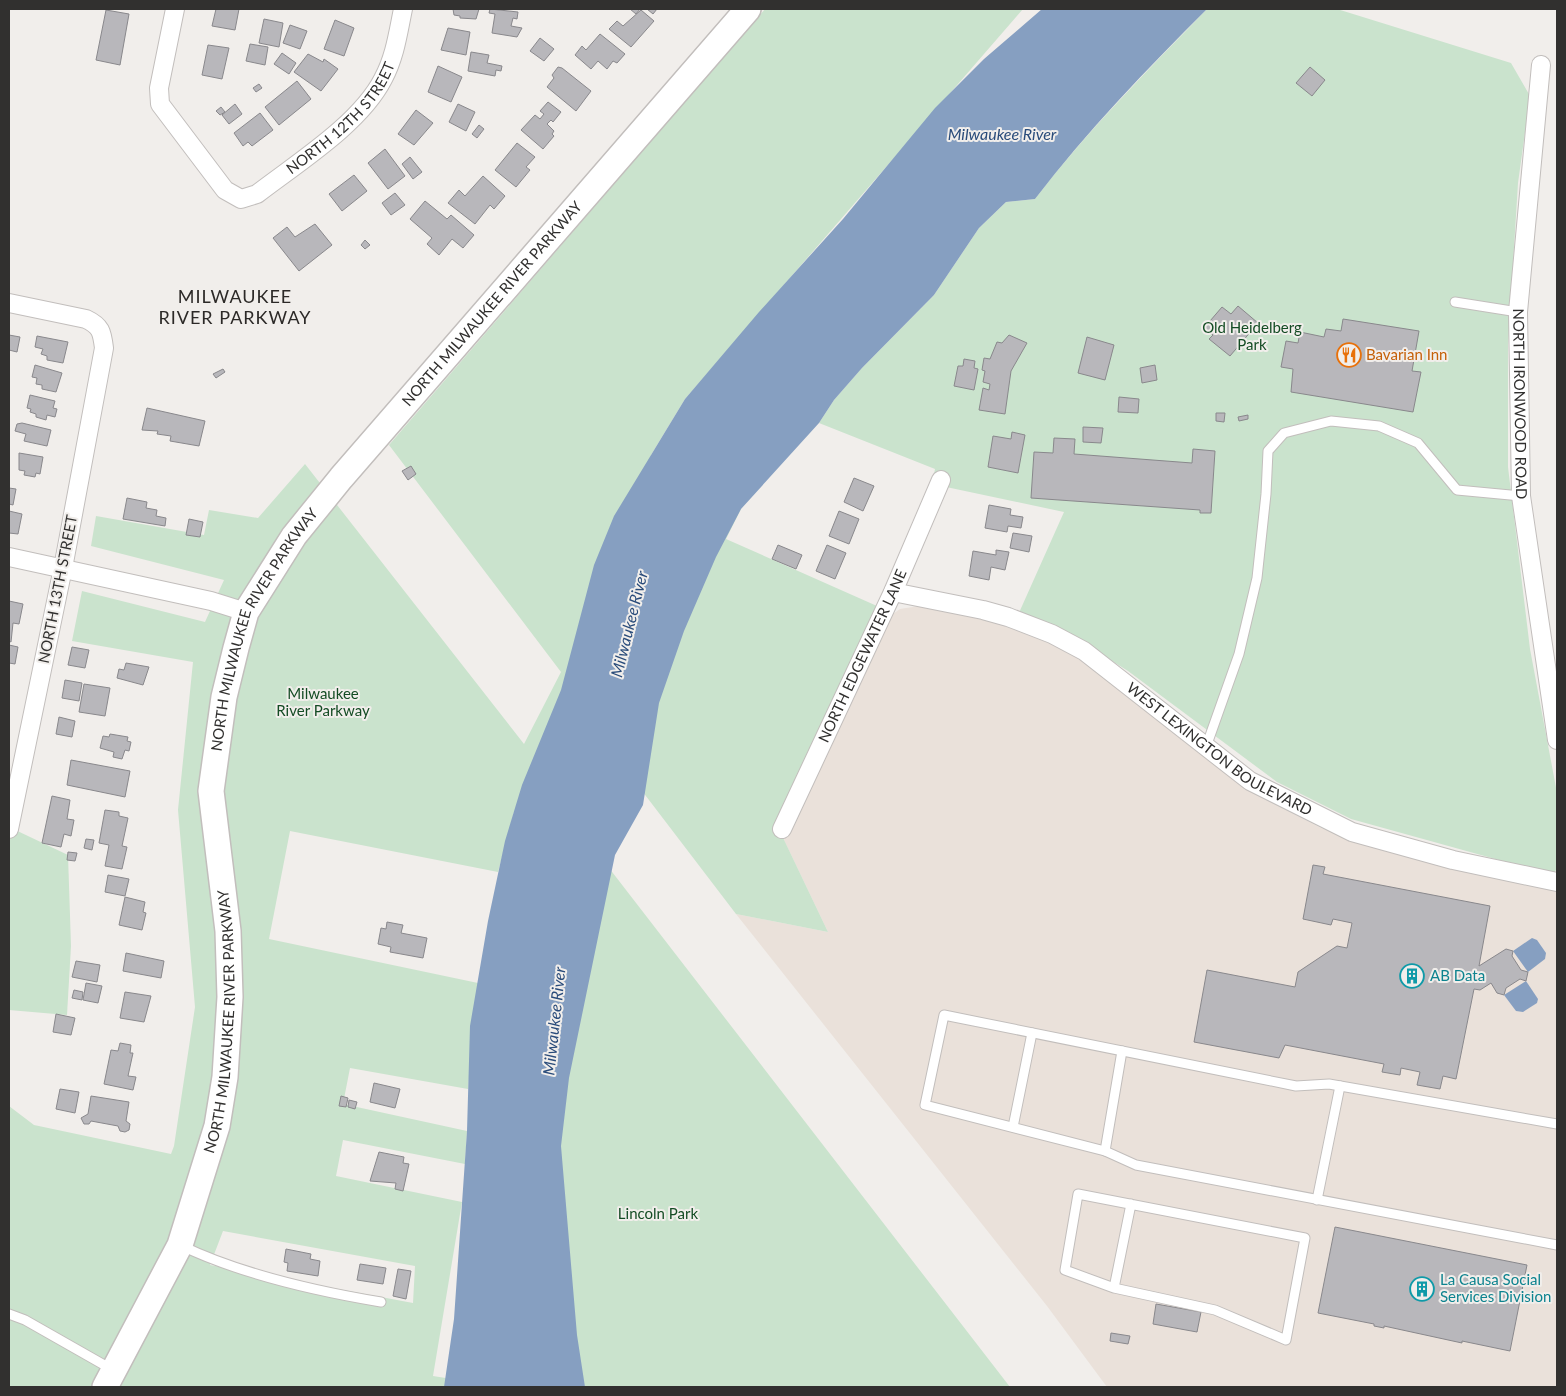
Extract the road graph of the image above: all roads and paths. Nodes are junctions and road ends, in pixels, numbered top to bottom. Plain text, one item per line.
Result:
1 (175, 9) edge
2 (403, 9) edge
3 (748, 9) edge
4 (1541, 65) dead end
5 (1455, 302) dead end
6 (9, 303) edge
7 (1518, 312) junction
8 (941, 480) dead end
9 (1521, 496) junction
10 (9, 557) edge
11 (63, 568) junction
12 (892, 592) junction
13 (246, 612) junction
14 (1557, 740) edge
15 (1206, 748) junction
16 (9, 829) edge
17 (782, 829) dead end
18 (1557, 882) edge
19 (1032, 1033) junction
20 (1122, 1051) junction
21 (1340, 1086) junction
22 (1557, 1124) edge
23 (1013, 1127) junction
24 (1105, 1151) junction
25 (1317, 1200) junction
26 (1130, 1204) junction
27 (180, 1245) junction
28 (1557, 1245) edge
29 (1114, 1288) junction
30 (381, 1302) dead end
31 (9, 1314) edge
32 (109, 1379) edge

1 - 2 street, NORTH 12TH STREET
3 - 13 street, NORTH MILWAUKEE RIVER PARKWAY
4 - 7 street, NORTH IRONWOOD ROAD
5 - 7 lane
6 - 11 street, NORTH 13TH STREET
7 - 9 street, NORTH IRONWOOD ROAD
8 - 12 street, NORTH EDGEWATER LANE
9 - 14 street, NORTH IRONWOOD ROAD
9 - 15 lane
10 - 11 street
11 - 13 street
11 - 16 street, NORTH 13TH STREET
12 - 15 street, WEST LEXINGTON BOULEVARD
12 - 17 street, NORTH EDGEWATER LANE
13 - 27 street, NORTH MILWAUKEE RIVER PARKWAY
15 - 18 street, WEST LEXINGTON BOULEVARD
19 - 20 lane
19 - 23 lane
19 - 23 lane
20 - 21 lane
20 - 24 lane
21 - 22 lane
21 - 25 lane
23 - 24 lane
24 - 25 lane
25 - 28 lane
26 - 29 lane
26 - 29 lane
26 - 29 lane
27 - 30 lane
27 - 32 street, NORTH MILWAUKEE RIVER PARKWAY
31 - 32 lane

